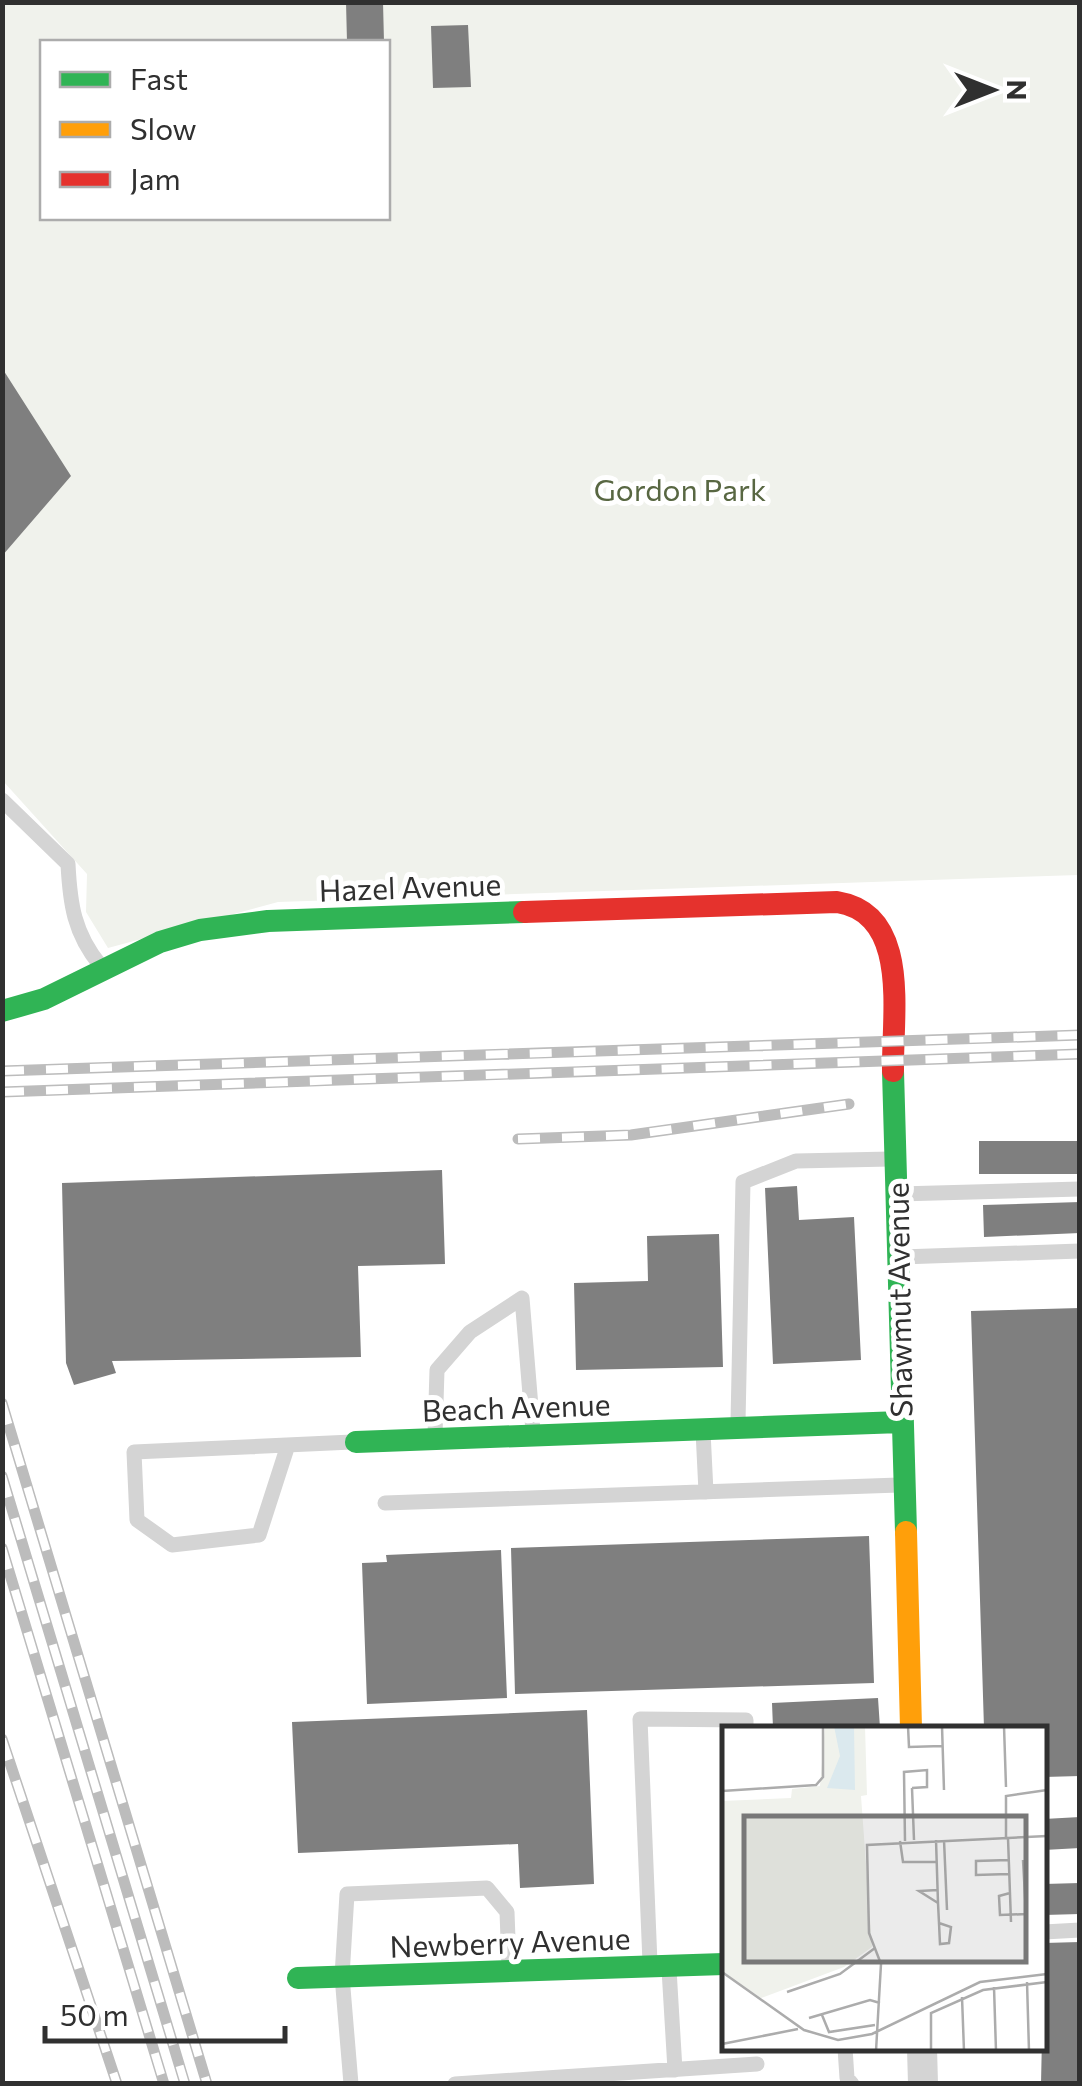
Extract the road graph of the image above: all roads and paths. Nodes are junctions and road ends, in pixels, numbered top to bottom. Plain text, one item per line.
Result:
1 (2, 800) edge
2 (837, 902) joint
3 (105, 970) junction
4 (2, 1010) edge
5 (895, 1158) junction
6 (1080, 1188) edge
7 (896, 1194) junction
8 (1080, 1252) edge
9 (897, 1257) junction
10 (901, 1422) junction
11 (738, 1428) junction
12 (703, 1430) junction
13 (533, 1436) junction
14 (435, 1439) junction
15 (356, 1442) joint
16 (288, 1445) junction
17 (903, 1485) junction
18 (706, 1492) junction
19 (385, 1503) dead end
20 (746, 1726) edge
21 (911, 1726) edge
22 (1080, 1930) edge
23 (1047, 1932) edge
24 (722, 1964) edge
25 (659, 1966) junction
26 (509, 1971) junction
27 (342, 1976) junction
28 (298, 1978) dead end
29 (845, 2051) edge
30 (922, 2051) edge
31 (757, 2064) dead end
32 (674, 2070) junction
33 (351, 2084) edge
34 (455, 2084) edge
35 (852, 2084) edge
36 (923, 2084) edge

1 - 3 lane
2 - 3 street, Hazel Avenue
2 - 5 street, Shawmut Avenue
3 - 4 street, Hazel Avenue
5 - 7 street, Shawmut Avenue
5 - 11 lane
6 - 7 lane
7 - 9 street, Shawmut Avenue
8 - 9 lane
9 - 10 street, Shawmut Avenue
10 - 11 street, Beach Avenue
10 - 17 street, Shawmut Avenue
11 - 12 street, Beach Avenue
12 - 13 street, Beach Avenue
12 - 18 lane
13 - 14 street, Beach Avenue
13 - 14 lane
14 - 15 street, Beach Avenue
15 - 16 lane, Beach Avenue
16 - 16 lane, Beach Avenue
17 - 18 lane
17 - 21 street, Shawmut Avenue
18 - 19 lane
20 - 25 lane
22 - 23 lane
24 - 25 street, Newberry Avenue
25 - 26 street, Newberry Avenue
25 - 32 lane
26 - 27 street, Newberry Avenue
26 - 27 lane
27 - 28 street, Newberry Avenue
27 - 33 lane
29 - 35 lane
30 - 36 street
31 - 32 lane
32 - 34 lane

